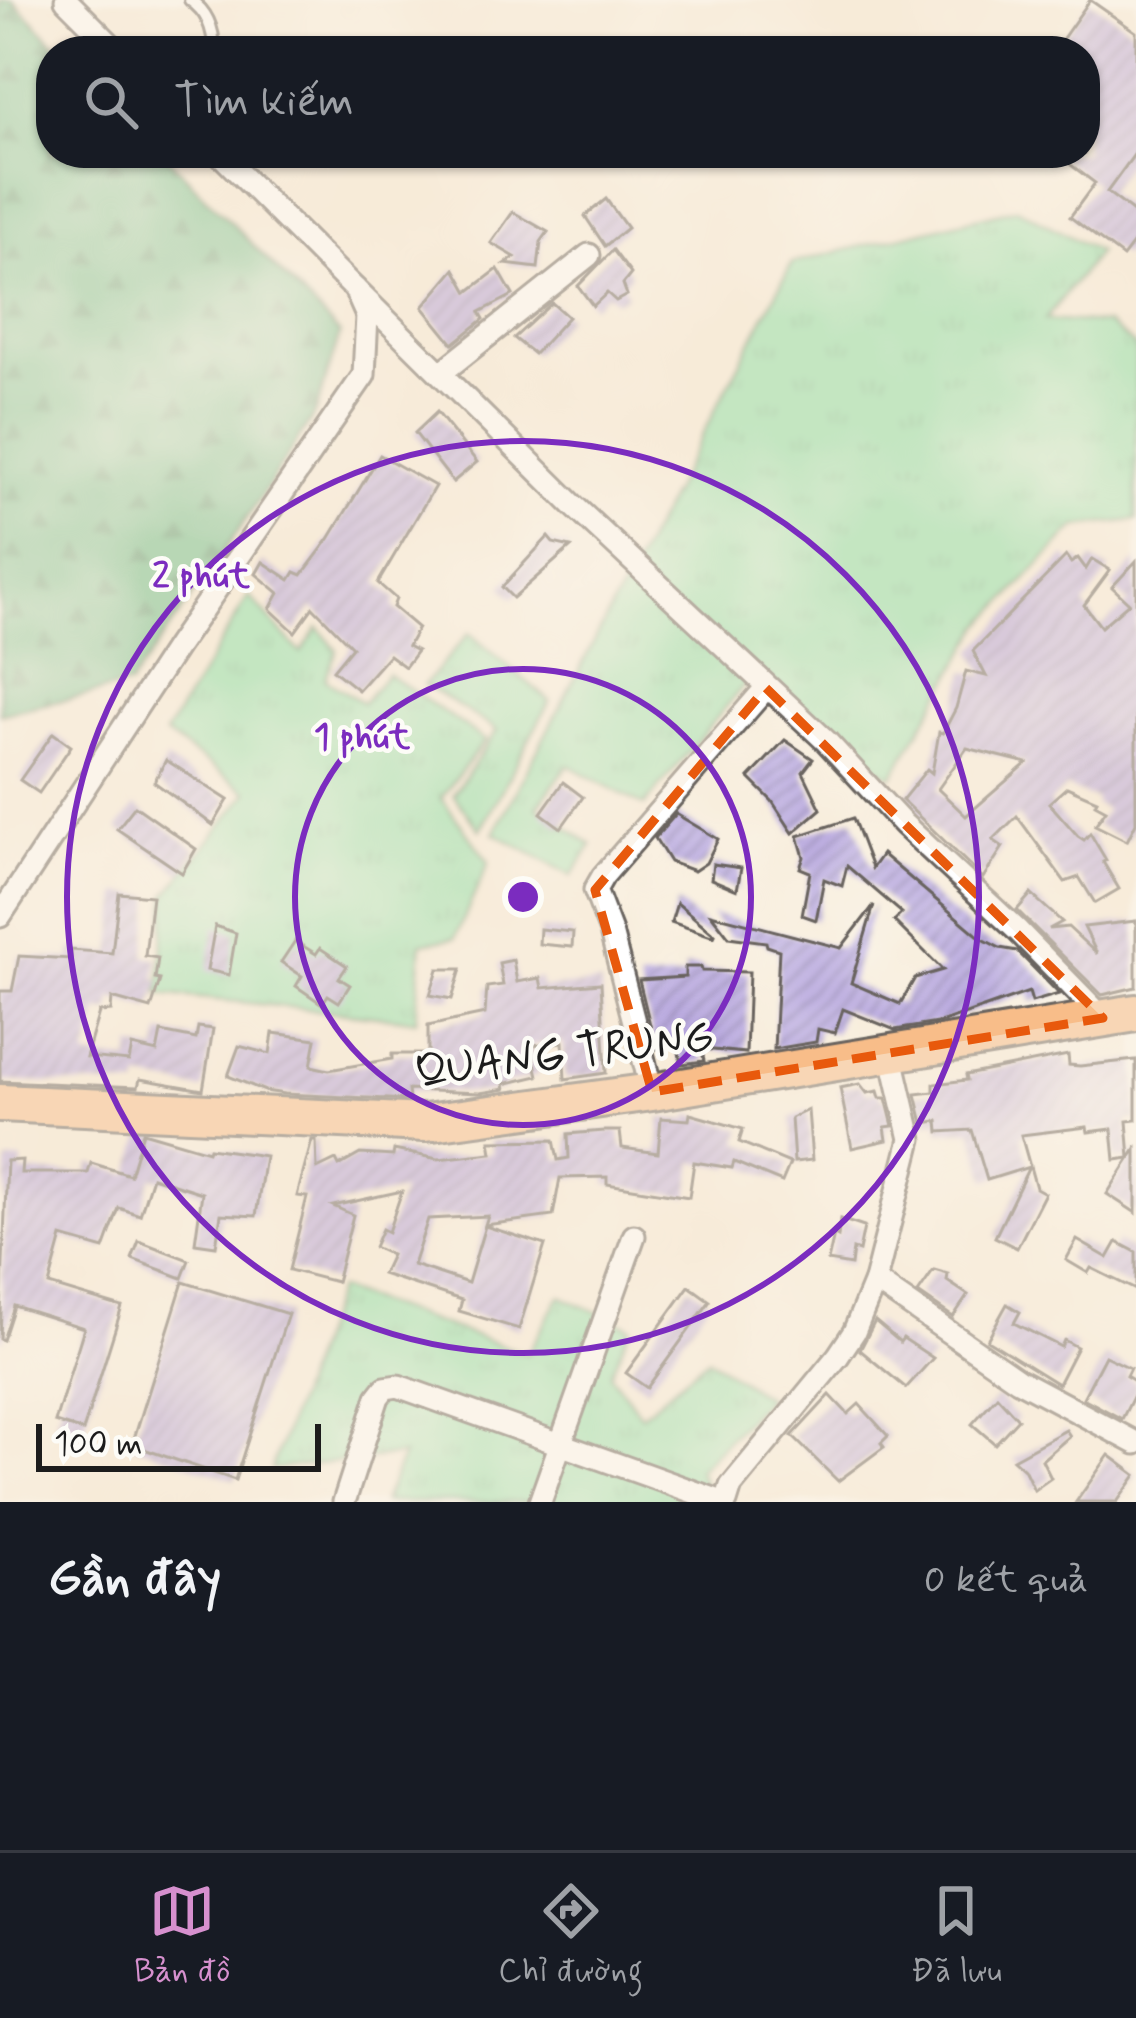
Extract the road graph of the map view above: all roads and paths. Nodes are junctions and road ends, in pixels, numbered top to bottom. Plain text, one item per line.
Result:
1 (66, 0) edge
2 (190, 0) edge
3 (102, 36) edge
4 (214, 36) edge
5 (233, 168) edge
6 (590, 255) dead end
7 (355, 289) junction
8 (441, 373) junction
9 (766, 688) junction
10 (0, 916) edge
11 (1120, 1015) edge
12 (891, 1053) junction
13 (652, 1092) junction
14 (0, 1103) edge
15 (634, 1236) dead end
16 (875, 1280) junction
17 (560, 1441) junction
18 (1136, 1443) edge
19 (344, 1502) edge
20 (540, 1502) edge
21 (724, 1502) edge

1 - 3 street
2 - 4 lane
5 - 7 street
6 - 8 street
7 - 8 street
7 - 10 street
8 - 9 street
9 - 11 street
9 - 13 street
11 - 12 main road, QUANG TRUNG
12 - 13 main road, QUANG TRUNG
12 - 16 street
13 - 14 main road, QUANG TRUNG
15 - 17 street
16 - 18 street
16 - 21 street
17 - 19 street
17 - 20 street
17 - 21 street

